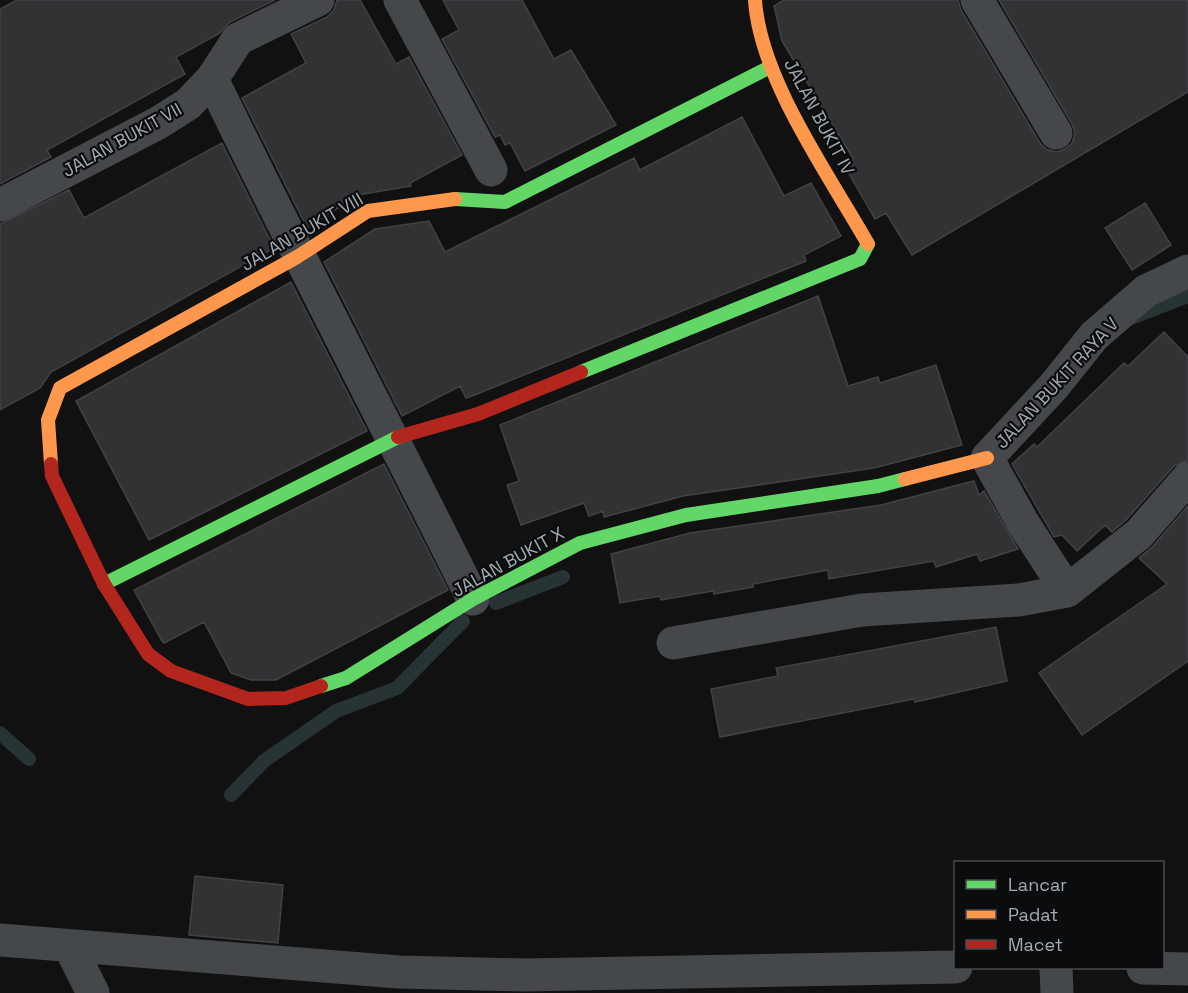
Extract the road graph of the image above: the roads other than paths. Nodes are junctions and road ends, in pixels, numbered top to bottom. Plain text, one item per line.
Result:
1 (318, 0) edge
2 (400, 0) edge
3 (755, 0) edge
4 (977, 0) edge
5 (770, 67) junction
6 (212, 79) junction
7 (1056, 133) dead end
8 (491, 170) dead end
9 (0, 205) edge
10 (297, 256) junction
11 (1188, 271) edge
12 (48, 420) joint
13 (394, 438) junction
14 (1000, 478) junction
15 (1188, 478) edge
16 (104, 584) junction
17 (1067, 591) junction
18 (473, 599) junction
19 (673, 643) dead end
20 (0, 940) edge
21 (70, 947) junction
22 (954, 967) edge
23 (1164, 968) edge
24 (1056, 969) edge
25 (1188, 969) edge
26 (857, 981) edge
27 (93, 993) edge
28 (1058, 993) edge

1 - 6 street, JALAN BUKIT VII
2 - 8 street
3 - 5 street, JALAN BUKIT IV
4 - 7 street
5 - 10 street, JALAN BUKIT VIII
5 - 13 street, JALAN BUKIT IV
6 - 9 street, JALAN BUKIT VII
6 - 10 street
10 - 12 street, JALAN BUKIT VIII
10 - 13 street
11 - 14 street, JALAN BUKIT RAYA V
12 - 16 street, JALAN BUKIT X
13 - 16 street
13 - 18 street
14 - 17 street
14 - 18 street, JALAN BUKIT X
15 - 17 street
16 - 18 street, JALAN BUKIT X
17 - 19 street
20 - 21 street
21 - 26 street
21 - 27 street
22 - 26 street
23 - 25 street
24 - 28 street

